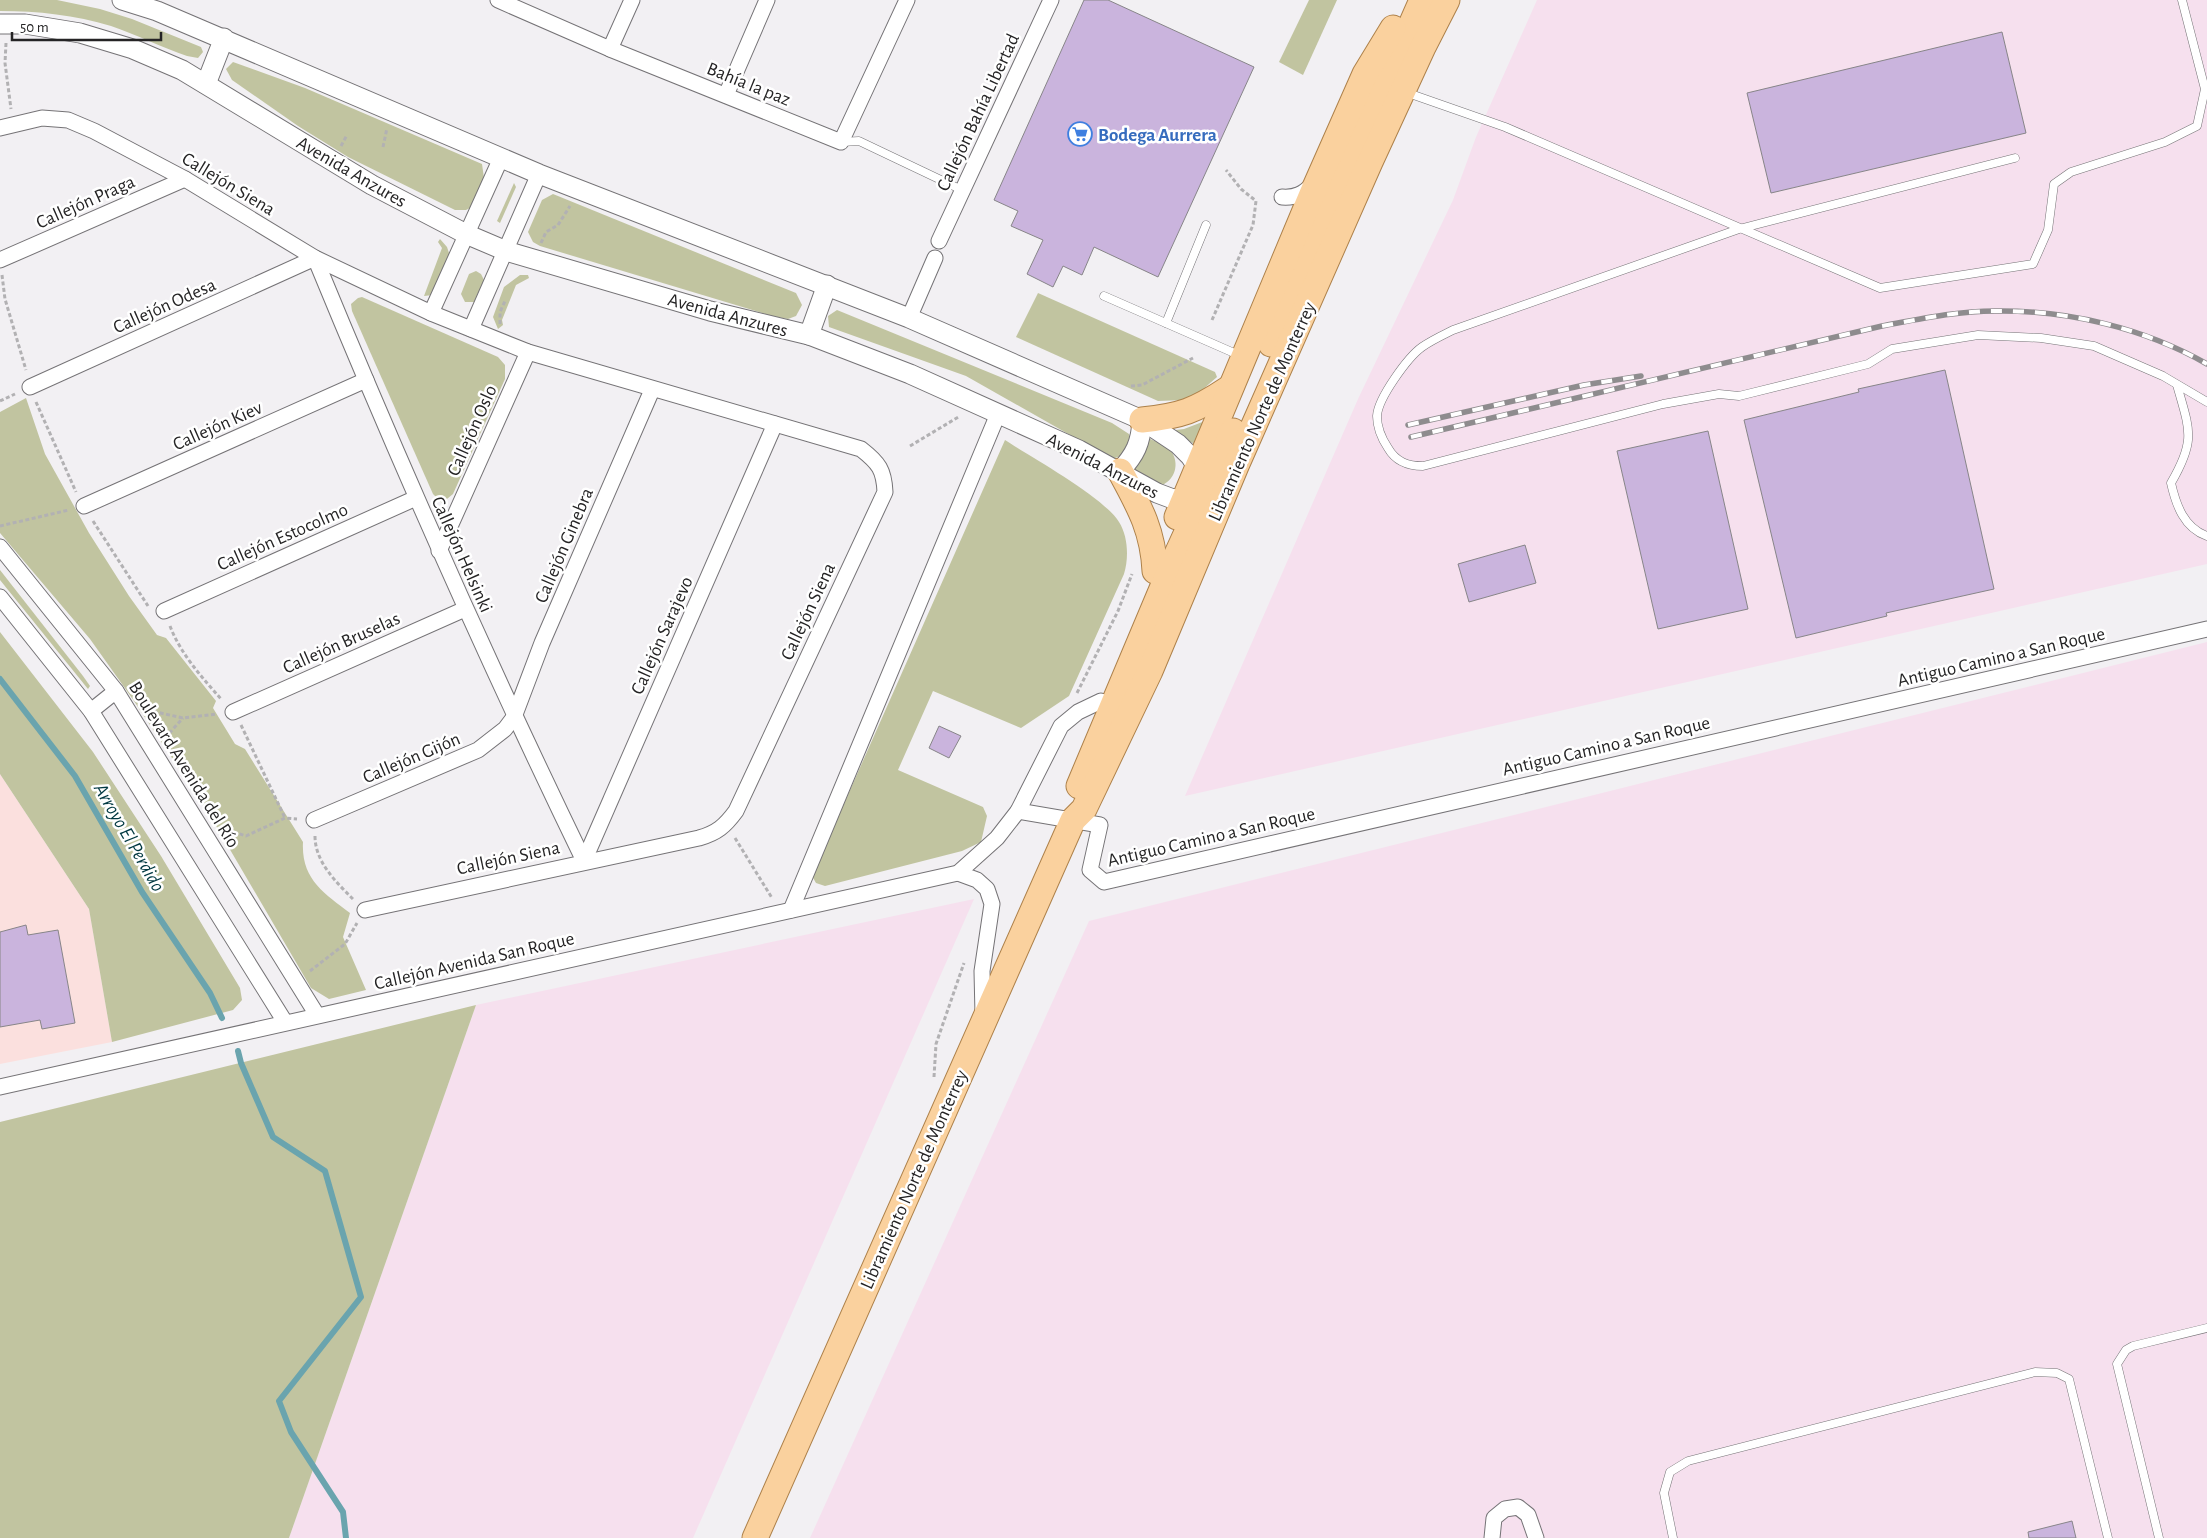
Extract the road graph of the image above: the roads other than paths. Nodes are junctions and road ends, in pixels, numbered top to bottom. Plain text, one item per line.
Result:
1 (122, 0) edge
2 (498, 0) edge
3 (632, 0) edge
4 (767, 0) edge
5 (907, 0) edge
6 (1051, 0) edge
7 (1404, 0) edge
8 (1416, 0) edge
9 (1422, 0) edge
10 (1440, 0) edge
11 (1447, 0) edge
12 (2182, 0) edge
13 (4, 24) edge
14 (224, 38) junction
15 (1414, 41) junction
16 (610, 48) junction
17 (1395, 58) junction
18 (206, 84) junction
19 (1394, 88) junction
20 (726, 95) junction
21 (1345, 121) junction
22 (7, 126) edge
23 (841, 142) junction
24 (501, 158) junction
25 (2015, 158) dead end
26 (539, 174) junction
27 (185, 179) junction
28 (962, 190) junction
29 (1206, 225) dead end
30 (1739, 229) junction
31 (466, 234) junction
32 (939, 241) dead end
33 (506, 251) junction
34 (315, 258) junction
35 (936, 258) dead end
36 (0, 260) edge
37 (827, 285) junction
38 (1104, 296) dead end
39 (431, 313) junction
40 (908, 318) junction
41 (1166, 323) junction
42 (470, 329) junction
43 (1297, 329) junction
44 (809, 336) junction
45 (528, 352) junction
46 (1243, 356) junction
47 (366, 380) junction
48 (2177, 385) junction
49 (30, 387) road end
50 (1228, 389) junction
51 (652, 390) junction
52 (2207, 402) edge
53 (998, 414) junction
54 (1142, 420) junction
55 (776, 424) junction
56 (1120, 471) junction
57 (1202, 477) junction
58 (416, 498) junction
59 (1184, 500) junction
60 (84, 506) road end
61 (2207, 536) edge
62 (0, 547) edge
63 (439, 551) junction
64 (1155, 571) junction
65 (0, 597) edge
66 (465, 609) junction
67 (164, 611) dead end
68 (2207, 629) edge
69 (1150, 671) junction
70 (116, 691) junction
71 (1101, 701) junction
72 (91, 711) junction
73 (233, 712) road end
74 (514, 717) junction
75 (1018, 811) junction
76 (1072, 812) junction
77 (314, 820) road end
78 (584, 861) junction
79 (958, 873) junction
80 (365, 910) road end
81 (786, 911) junction
82 (317, 1015) junction
83 (983, 1020) junction
84 (285, 1022) junction
85 (0, 1087) edge
86 (2207, 1328) edge
87 (755, 1538) edge
88 (1492, 1538) edge
89 (1536, 1538) edge
90 (1673, 1538) edge
91 (2108, 1538) edge
92 (2159, 1538) edge

1 - 14 street
2 - 16 street, Bahía la paz
3 - 16 street
4 - 20 street
5 - 23 street
6 - 28 street, Callejón Bahía Libertad
7 - 21 main road
8 - 15 main road
9 - 15 main road, Libramiento Norte de Monterrey
10 - 15 main road
11 - 15 main road, Libramiento Norte de Monterrey
12 - 30 lane
13 - 18 street, Avenida Anzures
14 - 18 street
14 - 24 street
15 - 17 main road, Libramiento Norte de Monterrey
15 - 19 main road, Libramiento Norte de Monterrey
16 - 20 street, Bahía la paz
17 - 19 main road, Libramiento Norte de Monterrey
17 - 21 main road
18 - 31 street, Avenida Anzures
19 - 30 lane
19 - 43 main road, Libramiento Norte de Monterrey
19 - 57 main road, Libramiento Norte de Monterrey
20 - 23 street, Bahía la paz
21 - 46 main road
22 - 27 street, Callejón Siena
23 - 28 lane
24 - 26 street
24 - 31 street
25 - 30 lane
26 - 33 street
26 - 37 street
27 - 34 street, Callejón Siena
27 - 36 street, Callejón Praga
28 - 32 street, Callejón Bahía Libertad
29 - 41 lane
30 - 48 lane
31 - 33 street, Avenida Anzures
31 - 39 street
33 - 42 street
33 - 44 street, Avenida Anzures
34 - 39 street, Callejón Siena
34 - 47 street, Callejón Helsinki
34 - 49 street, Callejón Odesa
35 - 40 street
37 - 40 street
37 - 44 street
38 - 41 lane
39 - 42 street, Callejón Siena
40 - 54 street
41 - 46 lane
42 - 45 street, Callejón Siena
43 - 57 main road
43 - 69 main road, Libramiento Norte de Monterrey
44 - 53 street, Avenida Anzures
45 - 51 street, Callejón Siena
45 - 63 street, Callejón Oslo
46 - 50 main road
47 - 58 street, Callejón Helsinki
47 - 60 street, Callejón Kiev
48 - 52 lane
48 - 61 lane
50 - 54 main road
50 - 57 main road
51 - 55 street, Callejón Siena
51 - 74 street, Callejón Ginebra
53 - 56 street, Avenida Anzures
53 - 81 street
54 - 56 street
54 - 57 street
55 - 78 street, Callejón Sarajevo
55 - 78 street, Callejón Siena
56 - 59 street, Avenida Anzures
56 - 64 main road
57 - 59 main road
57 - 69 main road
57 - 76 main road, Libramiento Norte de Monterrey
58 - 63 street, Callejón Helsinki
58 - 67 street, Callejón Estocolmo
59 - 64 main road
62 - 70 street, Boulevard Avenida del Río
63 - 66 street, Callejón Helsinki
64 - 71 main road
65 - 72 street
66 - 73 street, Callejón Bruselas
66 - 74 street, Callejón Helsinki
68 - 76 street, Antiguo Camino a San Roque
69 - 76 main road, Libramiento Norte de Monterrey
70 - 72 street
70 - 82 street, Boulevard Avenida del Río
71 - 75 street
71 - 76 main road
72 - 84 street
74 - 77 street, Callejón Gijón
74 - 78 street, Callejón Helsinki
75 - 76 street
75 - 79 street
76 - 83 main road, Libramiento Norte de Monterrey
78 - 80 street, Callejón Siena
79 - 81 street, Callejón Avenida San Roque
79 - 83 street
81 - 82 street, Callejón Avenida San Roque
82 - 84 street, Callejón Avenida San Roque
83 - 87 main road, Libramiento Norte de Monterrey
84 - 85 street, Callejón Avenida San Roque
86 - 92 lane
88 - 89 street
90 - 91 lane

